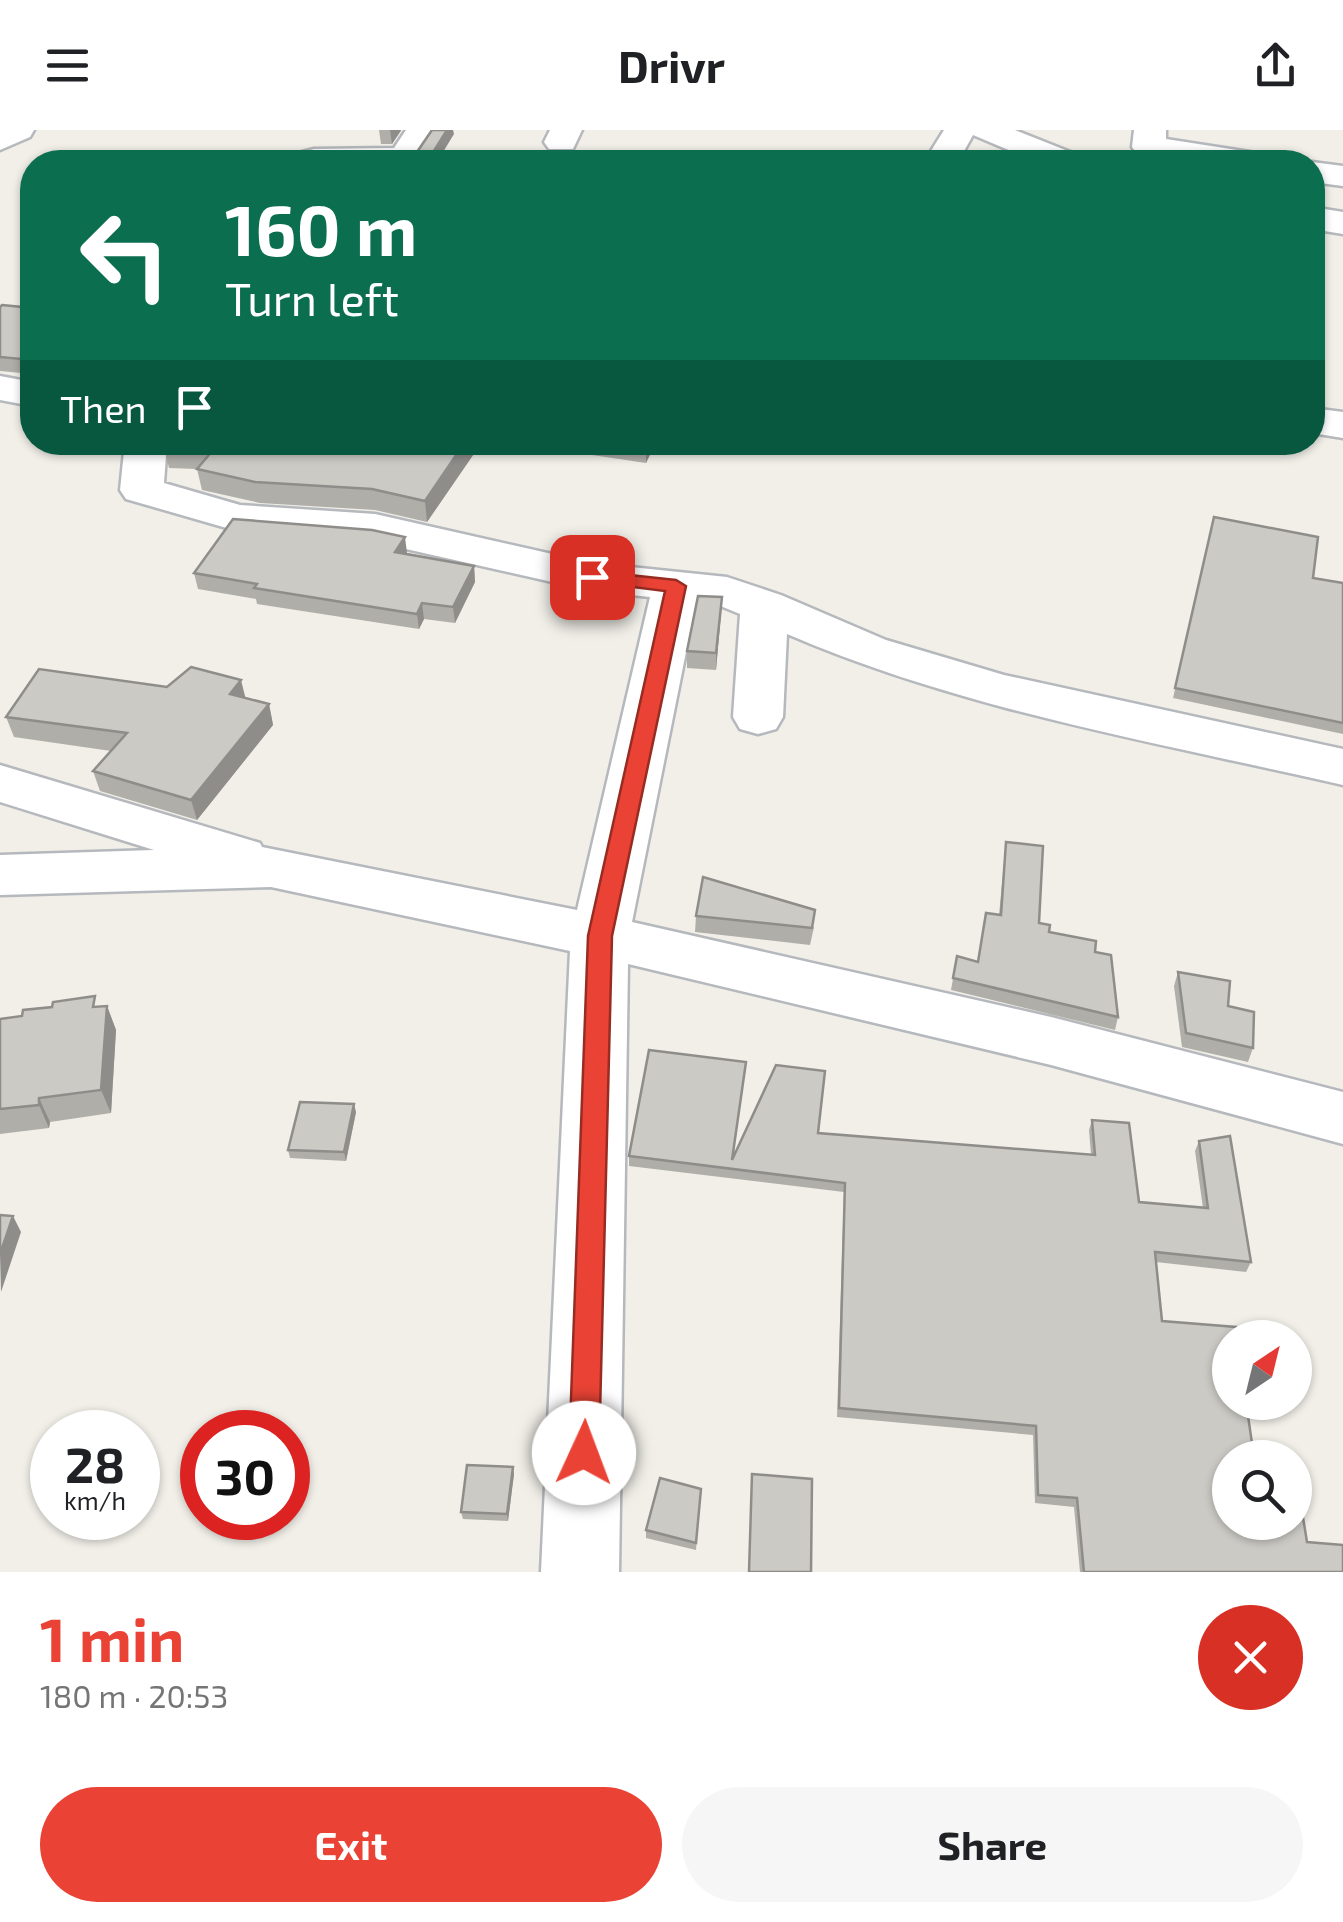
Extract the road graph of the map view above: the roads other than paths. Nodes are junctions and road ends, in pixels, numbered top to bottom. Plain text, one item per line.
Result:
1 (18, 130) edge
2 (986, 130) edge
3 (1150, 130) edge
4 (0, 140) edge
5 (1036, 150) edge
6 (1163, 150) edge
7 (145, 455) edge
8 (676, 586) junction
9 (764, 605) junction
10 (758, 717) dead end
11 (1343, 767) edge
12 (0, 783) edge
13 (271, 868) junction
14 (0, 875) edge
15 (600, 936) junction
16 (1343, 1118) edge
17 (580, 1572) edge

1 - 4 street
2 - 5 street
3 - 6 street
7 - 8 street
8 - 9 street
8 - 15 street
9 - 10 street
9 - 11 street
12 - 13 street
13 - 14 street
13 - 15 street
15 - 16 street
15 - 17 street

